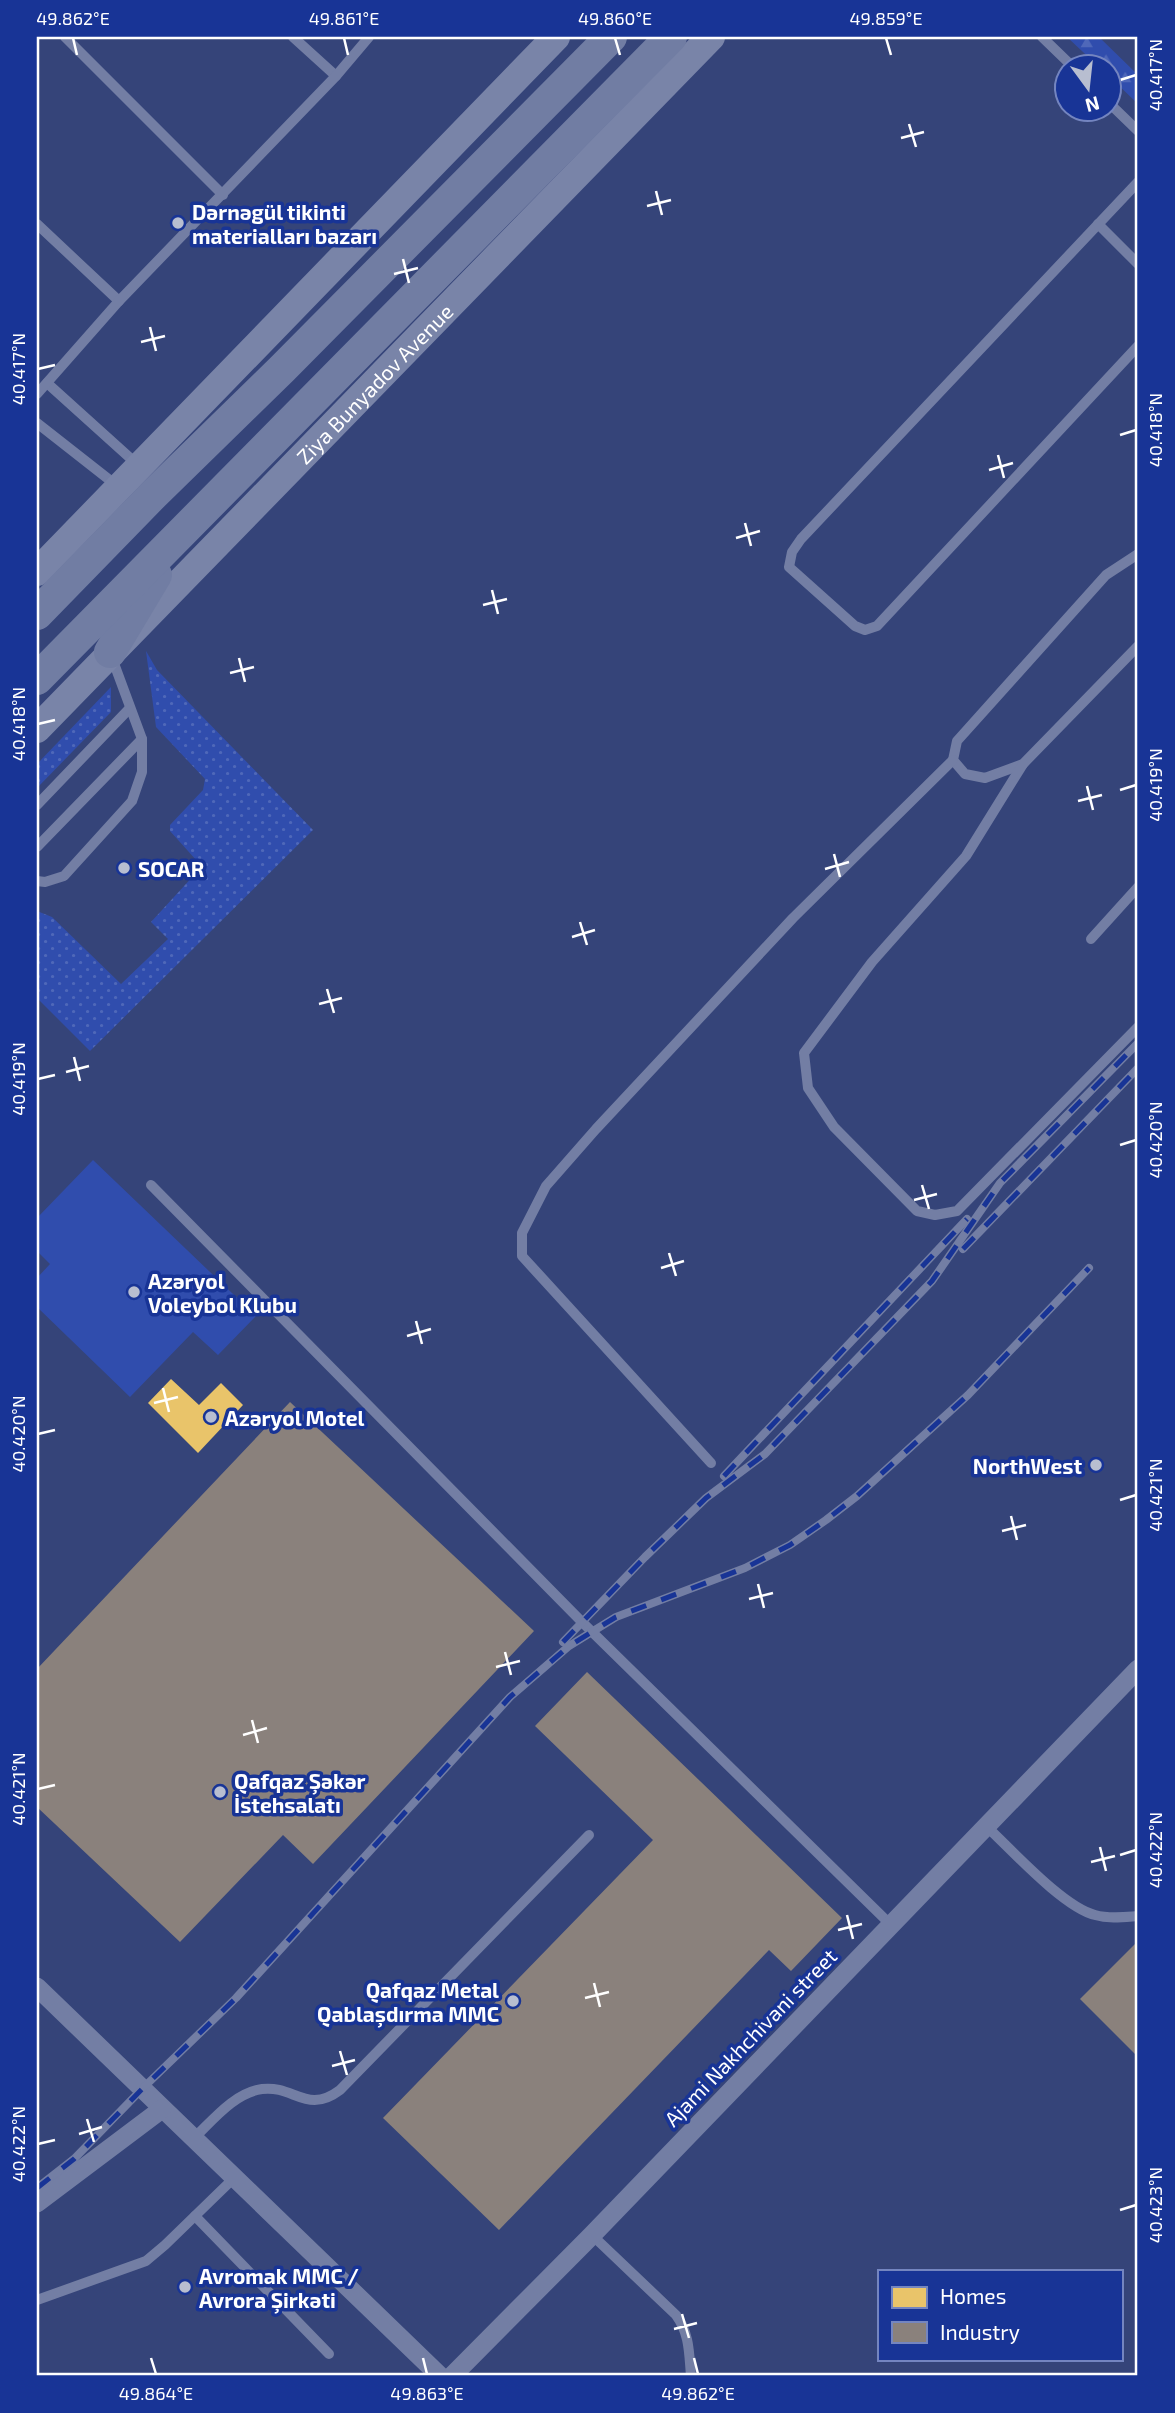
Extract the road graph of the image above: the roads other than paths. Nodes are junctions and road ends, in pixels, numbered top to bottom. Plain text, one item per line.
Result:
1 (65, 37) edge
2 (293, 37) edge
3 (369, 37) edge
4 (556, 37) edge
5 (611, 37) edge
6 (671, 37) edge
7 (711, 37) edge
8 (1042, 37) edge
9 (1058, 52) edge
10 (336, 76) junction
11 (1122, 116) edge
12 (1138, 131) edge
13 (1138, 182) edge
14 (223, 195) junction
15 (37, 224) edge
16 (1098, 224) junction
17 (1138, 264) edge
18 (119, 301) junction
19 (1138, 345) edge
20 (47, 383) junction
21 (37, 394) edge
22 (37, 423) edge
23 (139, 467) junction
24 (120, 488) junction
25 (153, 495) junction
26 (182, 531) junction
27 (1138, 554) edge
28 (37, 572) edge
29 (37, 591) edge
30 (37, 614) edge
31 (1138, 646) edge
32 (110, 652) junction
33 (37, 679) edge
34 (130, 708) junction
35 (37, 729) edge
36 (142, 739) junction
37 (953, 760) junction
38 (1023, 764) junction
39 (37, 805) edge
40 (37, 847) edge
41 (37, 881) edge
42 (1138, 887) edge
43 (1091, 939) dead end
44 (1138, 1027) edge
45 (151, 1185) dead end
46 (711, 1463) dead end
47 (1138, 1669) edge
48 (986, 1826) junction
49 (589, 1835) dead end
50 (1138, 1916) edge
51 (890, 1924) junction
52 (37, 1987) edge
53 (162, 2109) junction
54 (192, 2139) junction
55 (234, 2178) junction
56 (37, 2203) edge
57 (195, 2216) junction
58 (592, 2235) junction
59 (37, 2300) edge
60 (329, 2354) dead end
61 (440, 2376) edge
62 (452, 2376) edge
63 (691, 2376) edge

1 - 14 lane
2 - 10 lane
3 - 10 lane
4 - 23 main road
5 - 25 main road
6 - 26 main road, Ziya Bunyadov Avenue
7 - 32 main road, Ziya Bunyadov Avenue
8 - 9 lane
10 - 14 lane
11 - 12 lane
13 - 16 lane
14 - 18 lane
15 - 18 lane
16 - 17 lane
16 - 19 lane
18 - 20 lane
20 - 21 lane
20 - 23 lane
22 - 24 lane
23 - 24 main road
24 - 28 main road
25 - 29 main road
25 - 30 main road
26 - 32 main road
26 - 33 main road, Ziya Bunyadov Avenue
27 - 37 lane
31 - 38 lane
32 - 34 lane
32 - 35 main road, Ziya Bunyadov Avenue
34 - 36 lane
34 - 39 lane
36 - 40 lane
36 - 41 lane
37 - 38 lane
37 - 46 lane
38 - 44 lane
42 - 43 lane
45 - 51 lane
47 - 48 street, Ajami Nakhchivani street
48 - 50 lane
48 - 51 street, Ajami Nakhchivani street
49 - 54 lane
51 - 58 street, Ajami Nakhchivani street
52 - 53 street
53 - 54 street
53 - 56 street
54 - 55 street
55 - 57 lane
55 - 61 street
57 - 59 lane
57 - 60 lane
58 - 62 street, Ajami Nakhchivani street
58 - 63 lane

